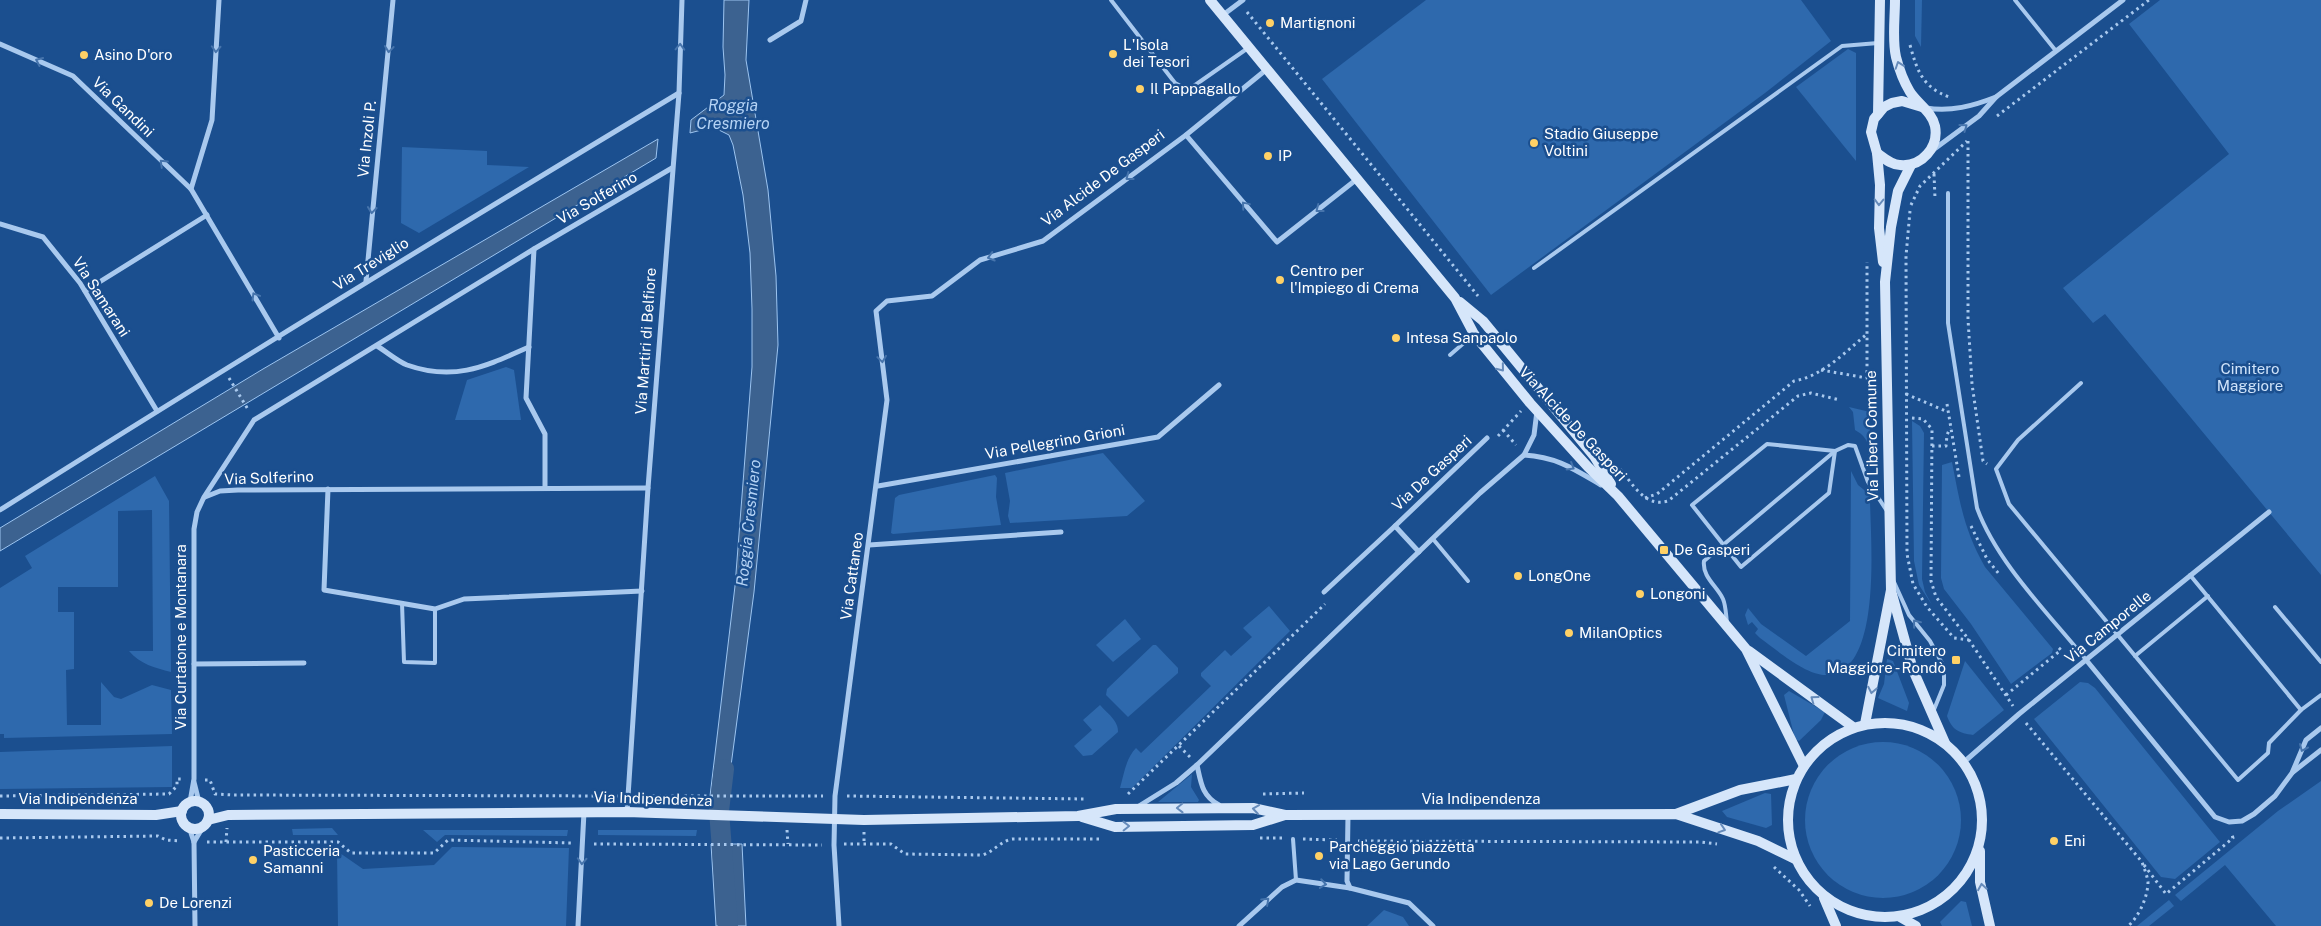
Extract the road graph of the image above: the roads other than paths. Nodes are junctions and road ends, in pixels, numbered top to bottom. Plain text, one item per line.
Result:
1 (219, 0) edge
2 (394, 0) edge
3 (682, 0) edge
4 (806, 0) edge
5 (1110, 0) edge
6 (1210, 0) edge
7 (1880, 0) edge
8 (1896, 0) edge
9 (2016, 0) edge
10 (2123, 0) edge
11 (1241, 1) edge
12 (1223, 15) junction
13 (770, 40) dead end
14 (1880, 43) junction
15 (0, 44) edge
16 (1249, 47) junction
17 (2056, 51) junction
18 (1266, 69) junction
19 (679, 93) junction
20 (1996, 97) junction
21 (1923, 107) junction
22 (1878, 114) junction
23 (1186, 134) junction
24 (1877, 153) junction
25 (1928, 154) junction
26 (1911, 165) junction
27 (672, 168) junction
28 (1357, 179) junction
29 (191, 189) junction
30 (1948, 193) dead end
31 (207, 215) junction
32 (0, 224) edge
33 (534, 249) junction
34 (1534, 268) dead end
35 (366, 281) junction
36 (1885, 282) junction
37 (85, 291) junction
38 (1455, 298) junction
39 (876, 311) joint
40 (1474, 334) junction
41 (279, 338) junction
42 (377, 346) junction
43 (529, 347) junction
44 (1450, 355) dead end
45 (2081, 383) dead end
46 (1220, 385) dead end
47 (157, 411) junction
48 (1537, 411) junction
49 (1487, 438) dead end
50 (1835, 451) junction
51 (1524, 455) junction
52 (878, 486) junction
53 (545, 487) junction
54 (648, 488) junction
55 (328, 489) junction
56 (1618, 496) junction
57 (204, 497) junction
58 (0, 510) edge
59 (1888, 512) junction
60 (2268, 512) dead end
61 (1395, 526) junction
62 (1061, 532) dead end
63 (1433, 539) junction
64 (868, 545) junction
65 (1724, 545) junction
66 (1419, 552) junction
67 (1891, 574) junction
68 (2190, 575) junction
69 (1468, 581) dead end
70 (1891, 590) junction
71 (642, 591) junction
72 (1324, 592) dead end
73 (2208, 596) junction
74 (402, 604) junction
75 (2275, 606) dead end
76 (435, 609) junction
77 (1728, 628) junction
78 (2118, 635) junction
79 (1746, 649) junction
80 (2135, 656) junction
81 (2087, 661) junction
82 (2321, 662) edge
83 (304, 663) dead end
84 (194, 664) junction
85 (2321, 695) edge
86 (2302, 710) junction
87 (1932, 714) junction
88 (1865, 724) junction
89 (1854, 727) junction
90 (2321, 728) edge
91 (1945, 743) junction
92 (2321, 750) edge
93 (1964, 762) junction
94 (1198, 765) junction
95 (1804, 766) junction
96 (2292, 773) junction
97 (1796, 778) junction
98 (194, 779) junction
99 (199, 804) junction
100 (1227, 808) junction
101 (1134, 809) junction
102 (584, 812) junction
103 (628, 812) junction
104 (0, 814) edge
105 (1348, 814) junction
106 (1676, 814) junction
107 (182, 815) junction
108 (228, 815) junction
109 (1286, 815) junction
110 (1078, 816) junction
111 (834, 819) junction
112 (206, 823) junction
113 (189, 827) junction
114 (1293, 838) road end
115 (194, 842) junction
116 (1980, 847) junction
117 (1795, 860) junction
118 (1296, 880) junction
119 (1350, 888) junction
120 (1824, 898) junction
121 (1900, 922) edge
122 (195, 926) edge
123 (578, 926) edge
124 (839, 926) edge
125 (1239, 926) edge
126 (1433, 926) edge
127 (1836, 926) edge
128 (1916, 926) edge
129 (1990, 926) edge

1 -> 29 street
2 -> 35 street, Via Inzoli P.
19 -> 3 street
4 - 13 street
5 - 16 lane
6 - 12 street, Via Alcide De Gasperi
7 - 14 street, Via Libero Comune
21 -> 8 street
9 - 17 lane
10 - 17 street
11 - 12 street
12 - 16 street, Via Alcide De Gasperi
14 - 22 street, Via Libero Comune
14 - 34 lane
29 -> 15 street, Via Gandini
16 - 18 street, Via Alcide De Gasperi
17 - 20 street
18 - 23 street, Via Alcide De Gasperi
18 - 28 street, Via Alcide De Gasperi
19 - 27 street, Via Martiri di Belfiore
19 - 35 street, Via Treviglio
20 - 21 street
25 -> 20 street
21 - 22 street
21 - 25 street
22 - 24 street, Via Libero Comune
28 -> 23 street, Via Alcide De Gasperi
23 -> 39 street, Via Alcide De Gasperi
24 - 26 street
24 -> 36 street, Via Libero Comune
25 - 26 street
26 - 36 street, Via Libero Comune
27 - 33 street, Via Solferino
27 - 54 street, Via Martiri di Belfiore
28 - 38 street, Via Alcide De Gasperi
29 - 31 street, Via Gandini
30 - 81 lane
31 - 37 street
41 -> 31 street, Via Gandini
32 - 37 street, Via Samarani
33 - 42 street, Via Solferino
33 - 43 street
35 - 41 street, Via Treviglio
36 - 59 street, Via Libero Comune
37 - 47 street, Via Samarani
38 - 40 street, Via Alcide De Gasperi
38 - 56 street, Via Alcide De Gasperi
39 -> 52 street, Via Cattaneo
40 - 44 lane
40 -> 48 street, Via Alcide De Gasperi
41 - 47 street, Via Treviglio
42 - 43 street
42 - 57 street, Via Solferino
43 - 53 street
45 - 78 lane
46 - 52 street, Via Pellegrino Grioni
47 - 58 street, Via Treviglio
48 - 51 street
48 - 56 street, Via Alcide De Gasperi
49 - 61 street, Via De Gasperi
50 - 59 lane
50 - 65 lane
50 - 65 lane
50 - 65 lane
51 -> 56 street
51 - 63 street
52 - 64 street, Via Cattaneo
53 - 54 street, Via Solferino
53 - 55 street, Via Solferino
54 - 71 street, Via Martiri di Belfiore
55 - 57 street, Via Solferino
55 - 74 street
56 - 77 street, Via Alcide De Gasperi
57 - 84 street, Via Curtatone e Montanara
59 - 67 street, Via Libero Comune
60 - 68 street, Via Camporelle
61 - 66 street, Via De Gasperi
61 - 72 street, Via De Gasperi
62 - 64 street
63 - 66 street
63 - 69 lane
64 - 111 street, Via Cattaneo
65 - 77 lane
66 - 94 street
67 - 70 street, Via Libero Comune
87 -> 67 lane
68 - 73 lane
68 - 78 street, Via Camporelle
70 - 87 street, Via Libero Comune
70 -> 88 street, Via Libero Comune
71 - 76 street
71 - 103 street, Via Martiri di Belfiore
73 - 80 lane
73 - 86 lane
74 - 76 street
74 - 76 lane
75 - 82 lane
77 - 79 street, Via Alcide De Gasperi
78 - 80 lane
78 - 81 street, Via Camporelle
89 -> 79 street, Via Alcide De Gasperi
79 - 95 street, Via Alcide De Gasperi
80 - 86 lane
81 - 93 street, Via Camporelle
81 - 96 street
83 - 84 street
84 - 98 street, Via Curtatone e Montanara
85 - 86 lane
87 - 91 street, Via Libero Comune
88 - 89 street
88 - 91 street
89 - 95 street
90 -> 96 street
91 - 93 street
92 - 96 street
93 - 116 street
94 - 100 street
94 - 101 street
95 - 97 street
97 - 106 street, Via Indipendenza
97 - 117 street
98 - 99 street, Via Curtatone e Montanara
98 - 99 street, Via Curtatone e Montanara
99 - 107 street
99 - 108 street, Via Indipendenza
99 - 112 street
100 -> 101 street, Via Indipendenza
109 -> 100 street, Via Indipendenza
101 - 110 street, Via Indipendenza
102 - 103 street, Via Indipendenza
102 - 108 street, Via Indipendenza
102 -> 123 street
103 - 111 street, Via Indipendenza
104 - 107 street, Via Indipendenza
105 - 106 street, Via Indipendenza
105 - 109 street, Via Indipendenza
105 - 119 street
106 -> 117 street, Via Indipendenza
107 - 113 street
108 - 112 street, Via Indipendenza
110 -> 109 street, Via Indipendenza
110 - 111 street, Via Indipendenza
111 - 124 street, Via Cattaneo
112 - 113 street, Via Indipendenza
112 - 115 street
113 - 115 street
114 - 118 lane
115 - 122 street
116 - 121 street
129 -> 116 street
117 - 120 street
118 -> 119 street
125 -> 118 street
119 - 126 street
120 - 121 street
120 - 127 street
121 - 128 street

